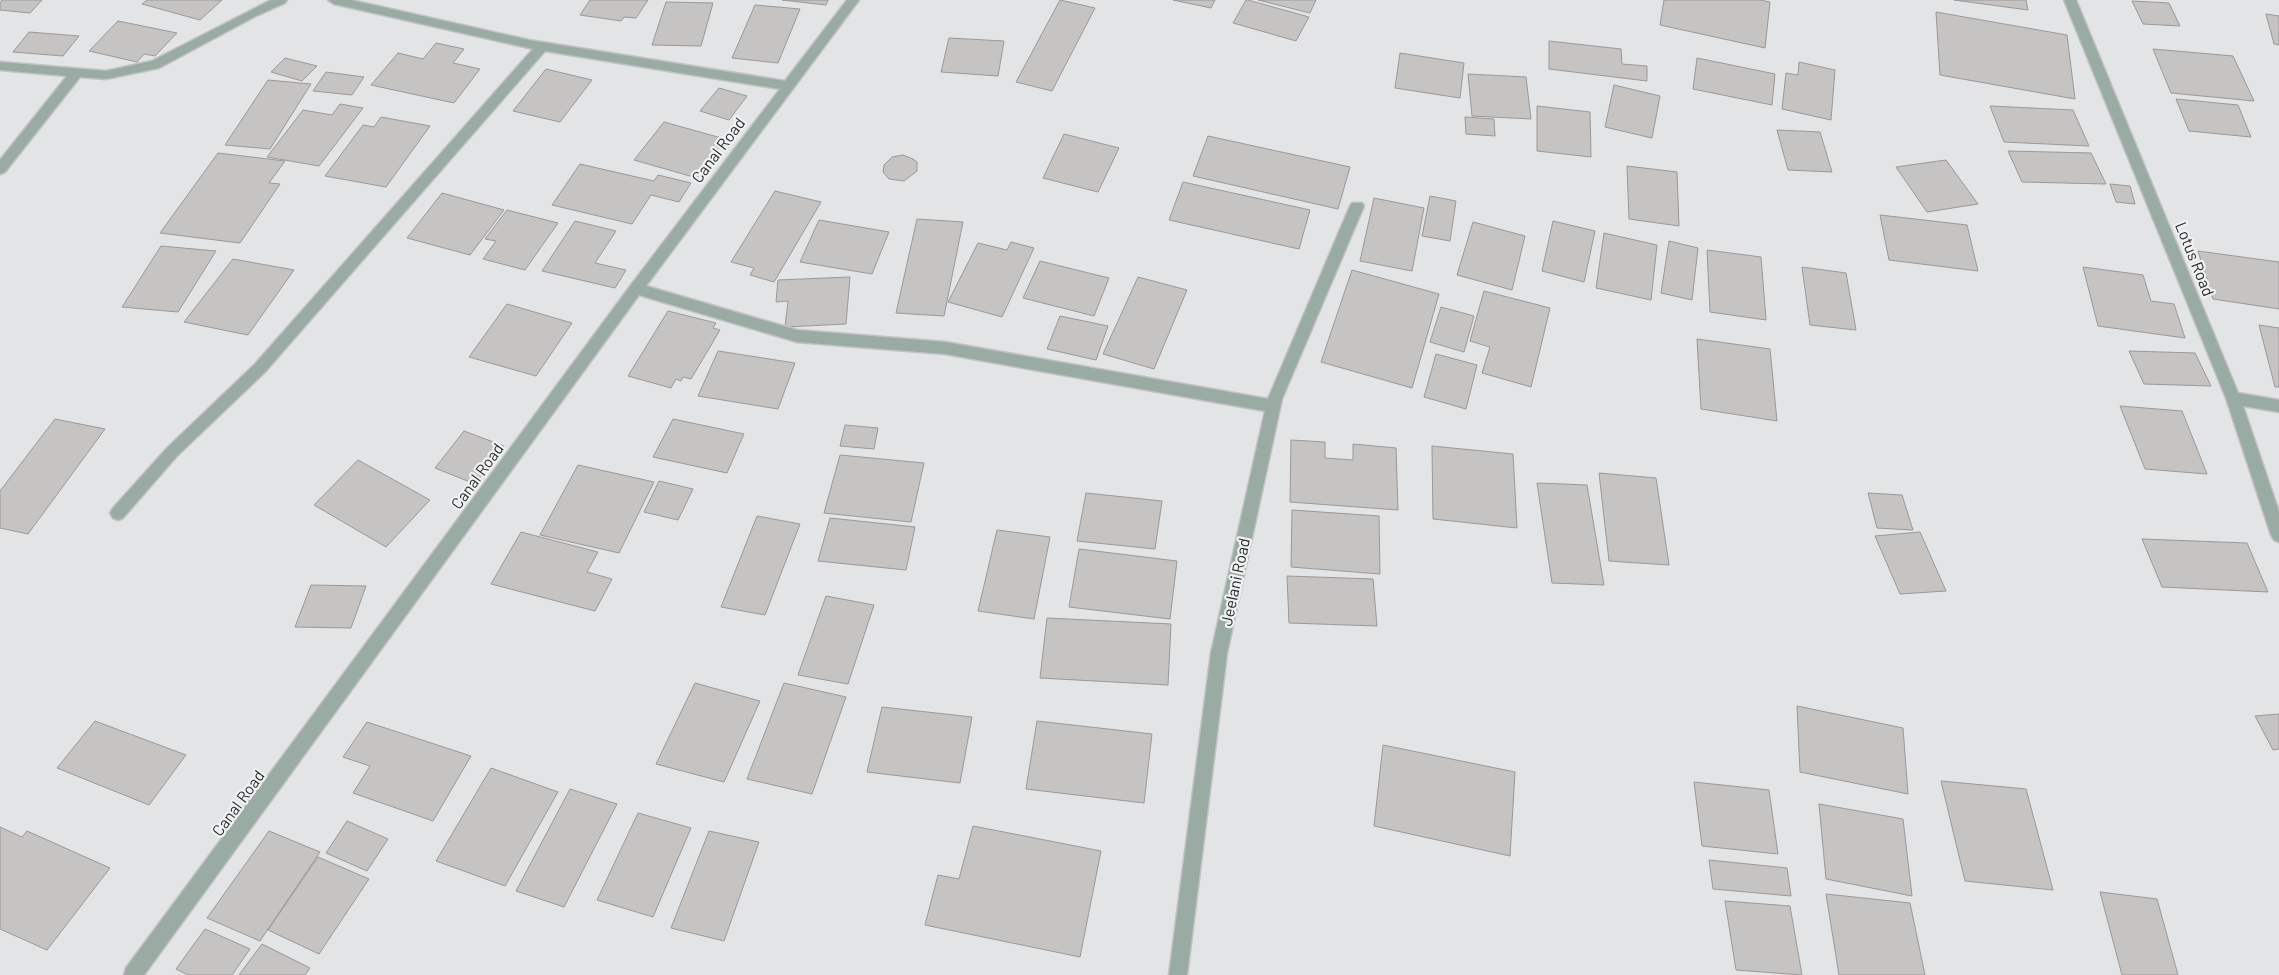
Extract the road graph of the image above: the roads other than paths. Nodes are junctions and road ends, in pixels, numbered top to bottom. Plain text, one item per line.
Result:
1 (281, 0) edge
2 (334, 0) edge
3 (853, 0) edge
4 (2070, 0) edge
5 (542, 46) junction
6 (0, 66) edge
7 (77, 72) junction
8 (788, 86) junction
9 (0, 169) edge
10 (1357, 206) dead end
11 (636, 289) junction
12 (2233, 398) junction
13 (1274, 406) junction
14 (2279, 406) edge
15 (118, 512) dead end
16 (2279, 535) edge
17 (133, 975) edge
18 (1178, 975) edge

1 - 7 street
2 - 5 street
3 - 8 street, Canal Road
4 - 12 street, Lotus Road
5 - 8 street
5 - 15 street
6 - 7 street
7 - 9 street
8 - 11 street, Canal Road
10 - 13 street, Jeelani Road
11 - 13 street
11 - 17 street, Canal Road
12 - 14 street
12 - 16 street, Lotus Road
13 - 18 street, Jeelani Road

